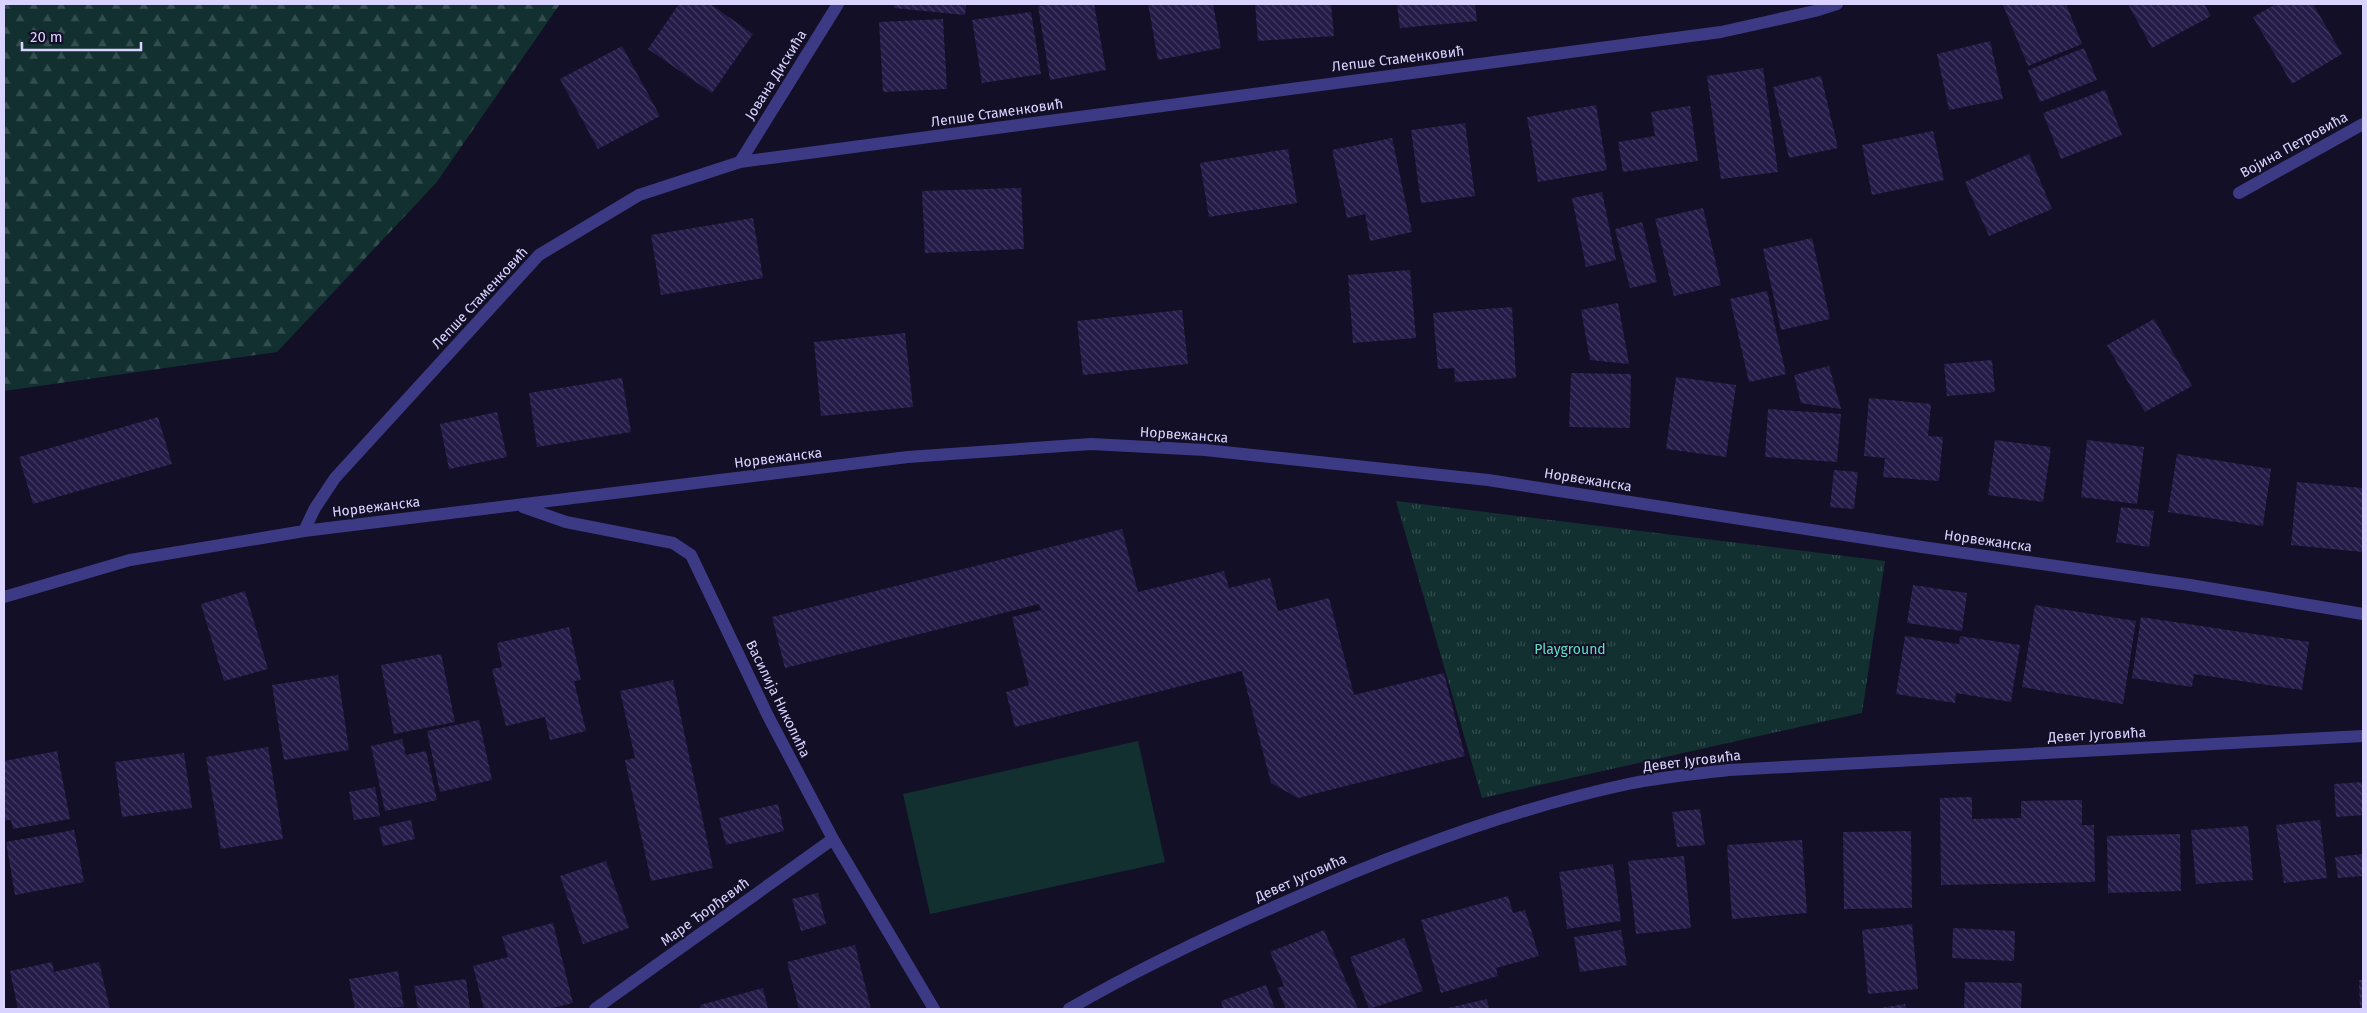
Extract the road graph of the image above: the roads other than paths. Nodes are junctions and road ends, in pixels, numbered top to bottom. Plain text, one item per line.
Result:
1 (838, 4) edge
2 (1837, 4) edge
3 (2363, 124) edge
4 (740, 162) junction
5 (2238, 193) dead end
6 (519, 506) junction
7 (304, 531) junction
8 (4, 597) edge
9 (2363, 614) edge
10 (2363, 736) edge
11 (833, 839) junction
12 (595, 1009) edge
13 (934, 1009) edge
14 (1069, 1009) edge

1 - 4 street, Јована Дискића
2 - 4 street, Лепше Стаменковић
3 - 5 street, Војина Петровића
4 - 7 street, Лепше Стаменковић
6 - 7 street, Норвежанска
6 - 9 street, Норвежанска
6 - 11 street, Василија Николића
7 - 8 street, Норвежанска
10 - 14 street, Девет Југовића
11 - 12 street, Маре Ђорђевић
11 - 13 street, Василија Николића

